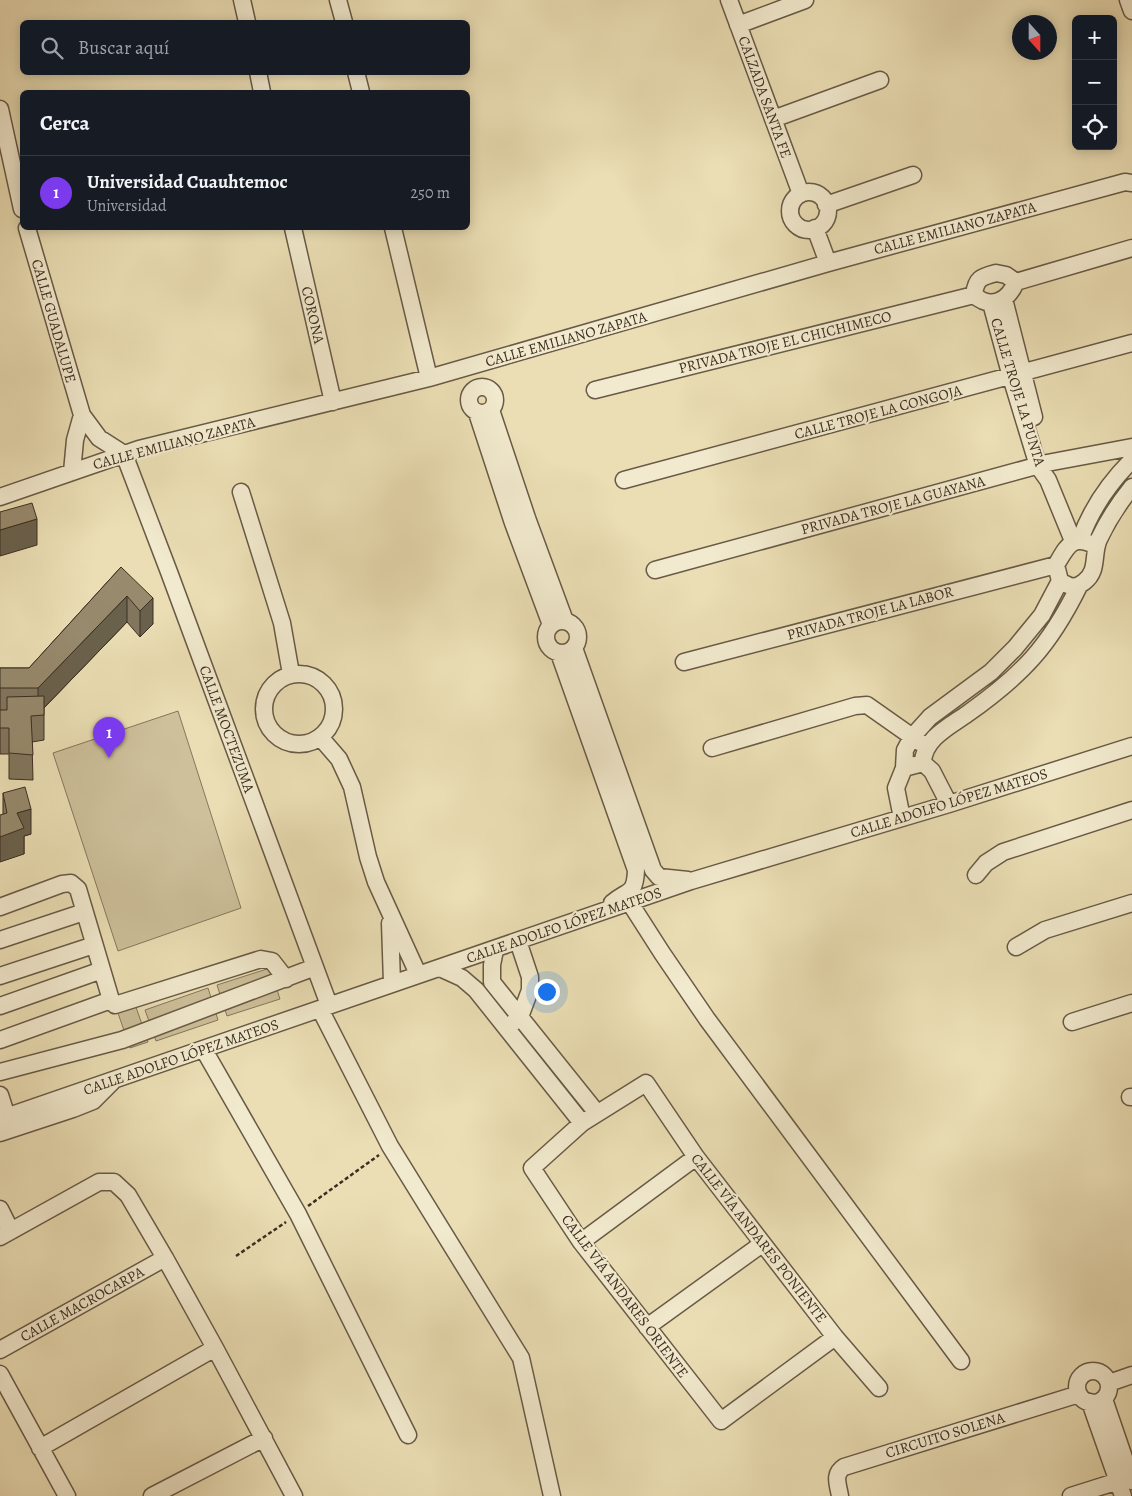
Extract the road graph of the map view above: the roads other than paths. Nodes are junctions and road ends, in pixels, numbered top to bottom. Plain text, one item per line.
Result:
1 (242, 0) edge
2 (338, 0) edge
3 (729, 0) edge
4 (804, 0) edge
5 (1128, 0) edge
6 (1132, 11) edge
7 (247, 20) edge
8 (343, 20) edge
9 (738, 25) junction
10 (259, 75) edge
11 (357, 75) edge
12 (880, 80) dead end
13 (262, 90) edge
14 (360, 90) edge
15 (0, 109) edge
16 (773, 119) junction
17 (913, 176) dead end
18 (1132, 182) edge
19 (800, 194) junction
20 (20, 200) edge
21 (826, 205) junction
22 (815, 228) junction
23 (28, 230) edge
24 (293, 230) edge
25 (393, 230) edge
26 (1132, 248) edge
27 (828, 263) junction
28 (1016, 282) junction
29 (974, 295) junction
30 (997, 301) junction
31 (1132, 343) edge
32 (1016, 375) junction
33 (429, 378) junction
34 (595, 390) dead end
35 (332, 402) junction
36 (484, 411) dead end
37 (82, 415) junction
38 (1132, 446) edge
39 (124, 454) junction
40 (1132, 460) edge
41 (1044, 470) junction
42 (72, 472) junction
43 (624, 480) dead end
44 (1132, 486) edge
45 (241, 492) dead end
46 (0, 497) edge
47 (1077, 540) junction
48 (1096, 546) junction
49 (1056, 564) junction
50 (655, 570) dead end
51 (1060, 581) junction
52 (1079, 586) junction
53 (558, 623) junction
54 (566, 650) junction
55 (684, 662) dead end
56 (291, 674) junction
57 (320, 737) junction
58 (912, 737) junction
59 (928, 746) junction
60 (1132, 746) edge
61 (712, 748) dead end
62 (602, 751) junction
63 (923, 763) junction
64 (904, 768) junction
65 (949, 804) junction
66 (1132, 810) edge
67 (902, 818) junction
68 (976, 875) dead end
69 (691, 881) junction
70 (630, 903) junction
71 (1132, 903) edge
72 (0, 907) edge
73 (84, 912) junction
74 (603, 912) junction
75 (390, 914) junction
76 (0, 940) edge
77 (518, 941) junction
78 (94, 944) junction
79 (1016, 947) dead end
80 (495, 950) junction
81 (315, 967) junction
82 (440, 968) junction
83 (102, 970) junction
84 (418, 974) junction
85 (0, 976) edge
86 (286, 979) junction
87 (392, 983) junction
88 (111, 1000) junction
89 (1132, 1002) edge
90 (0, 1006) edge
91 (324, 1007) junction
92 (520, 1018) junction
93 (1072, 1022) dead end
94 (506, 1028) junction
95 (0, 1040) edge
96 (204, 1050) junction
97 (0, 1072) edge
98 (113, 1080) junction
99 (0, 1095) edge
100 (597, 1114) junction
101 (4, 1118) edge
102 (582, 1123) junction
103 (0, 1132) edge
104 (696, 1157) junction
105 (0, 1209) edge
106 (6, 1234) edge
107 (581, 1242) junction
108 (762, 1244) junction
109 (165, 1258) junction
110 (647, 1327) junction
111 (835, 1337) junction
112 (215, 1348) junction
113 (0, 1350) edge
114 (961, 1361) dead end
115 (0, 1374) edge
116 (1132, 1375) edge
117 (879, 1388) dead end
118 (1095, 1395) junction
119 (408, 1435) dead end
120 (264, 1438) junction
121 (40, 1448) junction
122 (1127, 1482) edge
123 (67, 1496) edge
124 (152, 1496) edge
125 (294, 1496) edge
126 (552, 1496) edge
127 (840, 1496) edge
128 (1071, 1496) edge

1 - 7 street
2 - 8 street
3 - 9 street, CALZADA SANTA FE
4 - 9 street
5 - 6 street
9 - 16 street, CALZADA SANTA FE
10 - 13 street
11 - 14 street
12 - 16 street
15 - 20 street
16 - 19 street, CALZADA SANTA FE
17 - 21 street
18 - 27 street, CALLE EMILIANO ZAPATA
19 - 21 street
19 - 22 street
21 - 22 street
22 - 27 street
23 - 37 street, CALLE GUADALUPE
24 - 35 street, CORONA
25 - 33 street
26 - 28 street
27 - 33 street, CALLE EMILIANO ZAPATA
28 - 29 street
28 - 30 street
29 - 30 street
29 - 34 street, PRIVADA TROJE EL CHICHIMECO
30 - 32 street, CALLE TROJE LA PUNTA
31 - 32 street, CALLE TROJE LA CONGOJA
32 - 41 street, CALLE TROJE LA PUNTA
32 - 43 street, CALLE TROJE LA CONGOJA
33 - 35 street, CALLE EMILIANO ZAPATA
35 - 39 street, CALLE EMILIANO ZAPATA
36 - 53 street
37 - 39 street, CALLE GUADALUPE
37 - 42 street, CALLE GUADALUPE
38 - 41 street, PRIVADA TROJE LA GUAYANA
39 - 42 street, CALLE EMILIANO ZAPATA
39 - 81 street, CALLE MOCTEZUMA
40 - 47 street
41 - 47 street, CALLE TROJE LA PUNTA
41 - 50 street, PRIVADA TROJE LA GUAYANA
42 - 46 street, CALLE EMILIANO ZAPATA
44 - 48 street
45 - 56 street
47 - 48 street
47 - 49 street
48 - 52 street
49 - 51 street
49 - 55 street, PRIVADA TROJE LA LABOR
51 - 52 street
51 - 58 street
52 - 59 street
53 - 54 street
53 - 54 street
54 - 62 street
56 - 57 street
56 - 57 street
57 - 75 street
58 - 59 street
58 - 61 street
58 - 64 street
59 - 63 street
60 - 65 street, CALLE ADOLFO LÓPEZ MATEOS
62 - 69 street
62 - 74 street
63 - 64 street
63 - 65 street
64 - 67 street
65 - 67 street, CALLE ADOLFO LÓPEZ MATEOS
66 - 68 street
67 - 69 street, CALLE ADOLFO LÓPEZ MATEOS
69 - 70 street, CALLE ADOLFO LÓPEZ MATEOS
70 - 74 street, CALLE ADOLFO LÓPEZ MATEOS
70 - 114 street
71 - 79 street
72 - 73 street
73 - 76 street
73 - 78 street
74 - 77 street, CALLE ADOLFO LÓPEZ MATEOS
75 - 84 street
75 - 87 street
77 - 80 street, CALLE ADOLFO LÓPEZ MATEOS
77 - 92 street
78 - 83 street
78 - 85 street
80 - 82 street, CALLE ADOLFO LÓPEZ MATEOS
80 - 92 street
81 - 86 street
81 - 91 street, CALLE MOCTEZUMA
82 - 84 street, CALLE ADOLFO LÓPEZ MATEOS
82 - 94 street
83 - 88 street
83 - 90 street
84 - 87 street, CALLE ADOLFO LÓPEZ MATEOS
86 - 88 street
86 - 97 street
87 - 91 street, CALLE ADOLFO LÓPEZ MATEOS
88 - 95 street
89 - 93 street
91 - 96 street, CALLE ADOLFO LÓPEZ MATEOS
91 - 126 street, CALLE MOCTEZUMA
92 - 94 street
92 - 100 street
94 - 102 street
96 - 98 street, CALLE ADOLFO LÓPEZ MATEOS
96 - 119 street
98 - 101 street, CALLE ADOLFO LÓPEZ MATEOS
98 - 103 street
99 - 101 street
100 - 102 street
100 - 104 street, CALLE VÍA ANDARES PONIENTE
102 - 107 street, CALLE VÍA ANDARES ORIENTE
104 - 107 street
104 - 108 street, CALLE VÍA ANDARES PONIENTE
105 - 106 street
106 - 109 street
107 - 110 street, CALLE VÍA ANDARES ORIENTE
108 - 110 street
108 - 111 street, CALLE VÍA ANDARES PONIENTE
109 - 112 street
109 - 113 street, CALLE MACROCARPA
110 - 111 street, CALLE VÍA ANDARES ORIENTE
111 - 117 street, CALLE VÍA ANDARES PONIENTE
112 - 120 street
112 - 121 street
115 - 121 street
116 - 118 street, CIRCUITO SOLENA
118 - 122 street
118 - 127 street, CIRCUITO SOLENA
120 - 124 street
120 - 125 street
121 - 123 street
122 - 128 street

